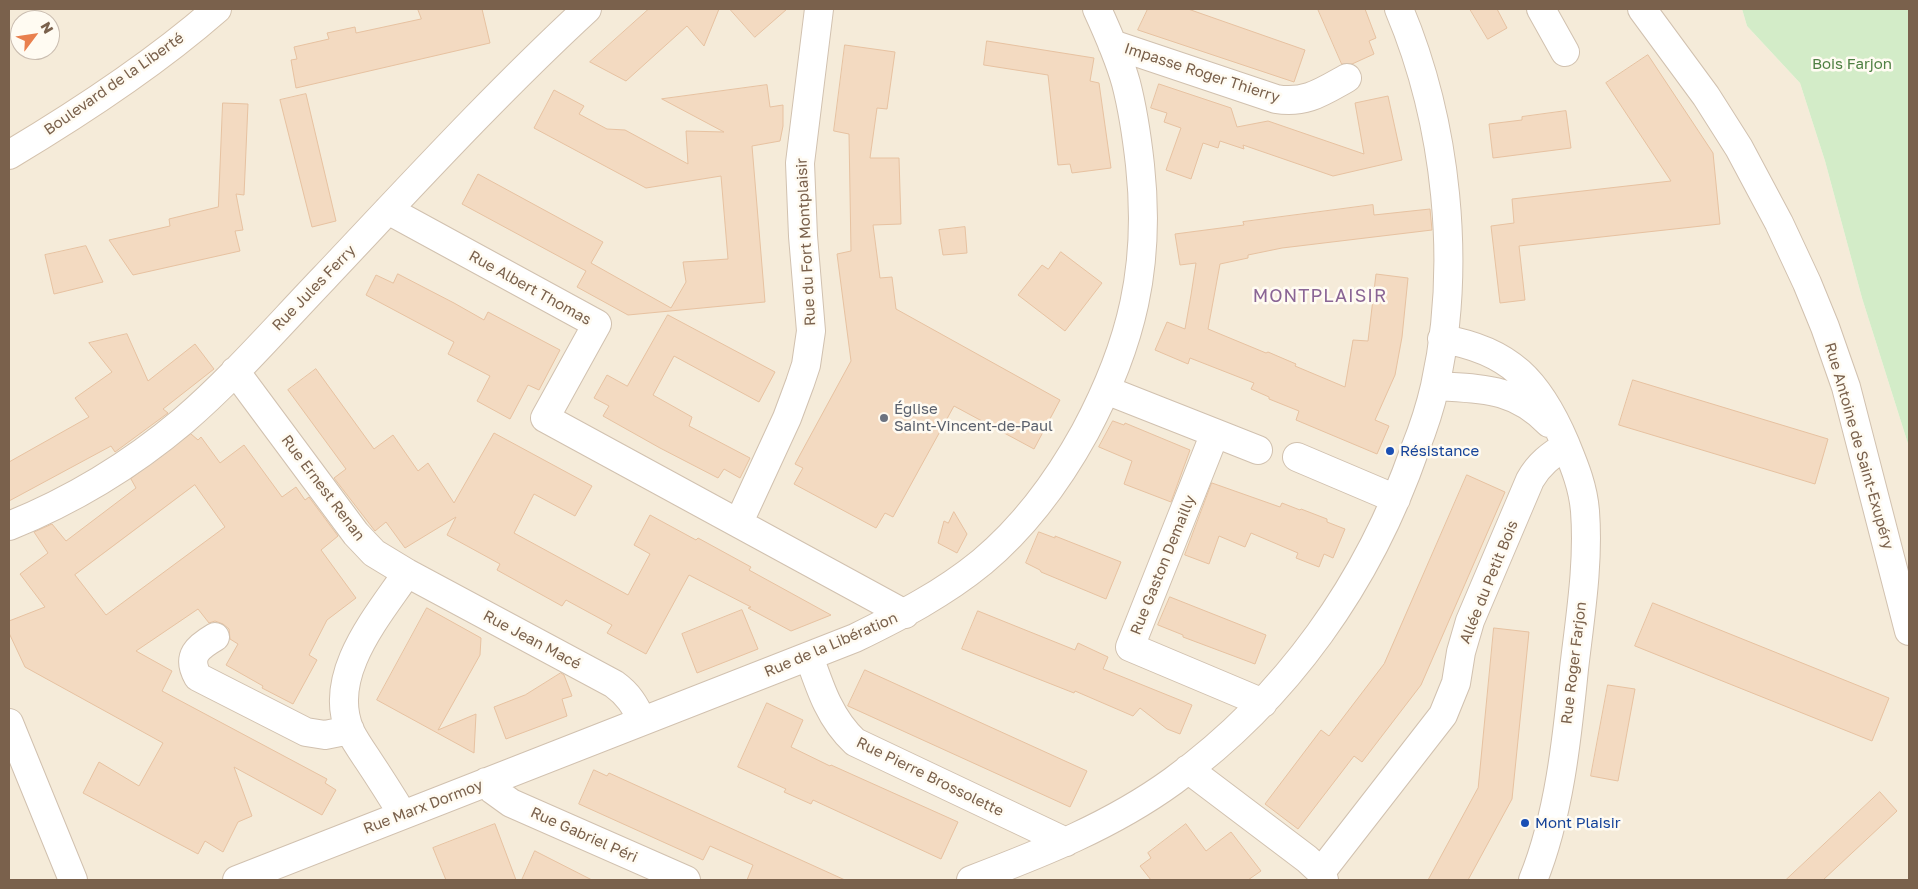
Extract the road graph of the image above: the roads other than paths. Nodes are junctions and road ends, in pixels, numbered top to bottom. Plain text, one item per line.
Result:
1 (217, 9) edge
2 (587, 9) edge
3 (819, 9) edge
4 (1098, 9) edge
5 (1399, 9) edge
6 (1541, 9) edge
7 (1642, 9) edge
8 (1112, 44) junction
9 (1565, 52) dead end
10 (1347, 78) dead end
11 (9, 155) edge
12 (388, 210) junction
13 (1442, 339) junction
14 (234, 371) junction
15 (1435, 386) junction
16 (1106, 390) junction
17 (1215, 433) junction
18 (1566, 446) junction
19 (1258, 450) dead end
20 (1297, 457) dead end
21 (1396, 499) junction
22 (739, 522) junction
23 (9, 526) edge
24 (407, 573) junction
25 (905, 614) junction
26 (1909, 631) edge
27 (215, 637) dead end
28 (809, 656) junction
29 (1263, 703) junction
30 (642, 721) junction
31 (9, 723) edge
32 (350, 730) junction
33 (608, 734) joint
34 (1188, 769) junction
35 (486, 782) junction
36 (403, 815) junction
37 (1066, 842) junction
38 (1322, 876) edge
39 (73, 880) edge
40 (237, 880) edge
41 (686, 880) edge
42 (971, 880) edge
43 (1533, 880) edge

1 - 11 street, Boulevard de la Liberté
2 - 12 street, Rue Jules Ferry
3 - 22 street, Rue du Fort Montplaisir
4 - 8 street, Rue de la Libération
5 - 13 street
6 - 9 street
7 - 26 street, Rue Antoine de Saint-Exupéry
8 - 10 street, Impasse Roger Thierry
8 - 16 street, Rue de la Libération
12 - 14 street, Rue Jules Ferry
12 - 22 street, Rue Albert Thomas
13 - 15 street
13 - 18 street, Rue Roger Farjon
14 - 23 street, Rue Jules Ferry
14 - 24 street, Rue Ernest Renan
15 - 18 street, Rue Roger Farjon
15 - 21 street
16 - 17 street
16 - 25 street, Rue de la Libération
17 - 19 street
17 - 29 street, Rue Gaston Demailly
18 - 38 street, Allée du Petit Bois
18 - 43 street, Rue Roger Farjon
20 - 21 street
21 - 29 street
22 - 25 street
24 - 30 street, Rue Jean Macé
24 - 32 street
25 - 28 street, Rue de la Libération
27 - 32 street
28 - 30 street, Rue de la Libération
28 - 37 street, Rue Pierre Brossolette
29 - 34 street
30 - 33 street, Rue de la Libération
31 - 39 street
32 - 36 street
33 - 35 street, Rue Marx Dormoy
34 - 37 street
34 - 38 street, Allée du Petit Bois
35 - 36 street, Rue Marx Dormoy
35 - 41 street, Rue Gabriel Péri
36 - 40 street, Rue Marx Dormoy
37 - 42 street

